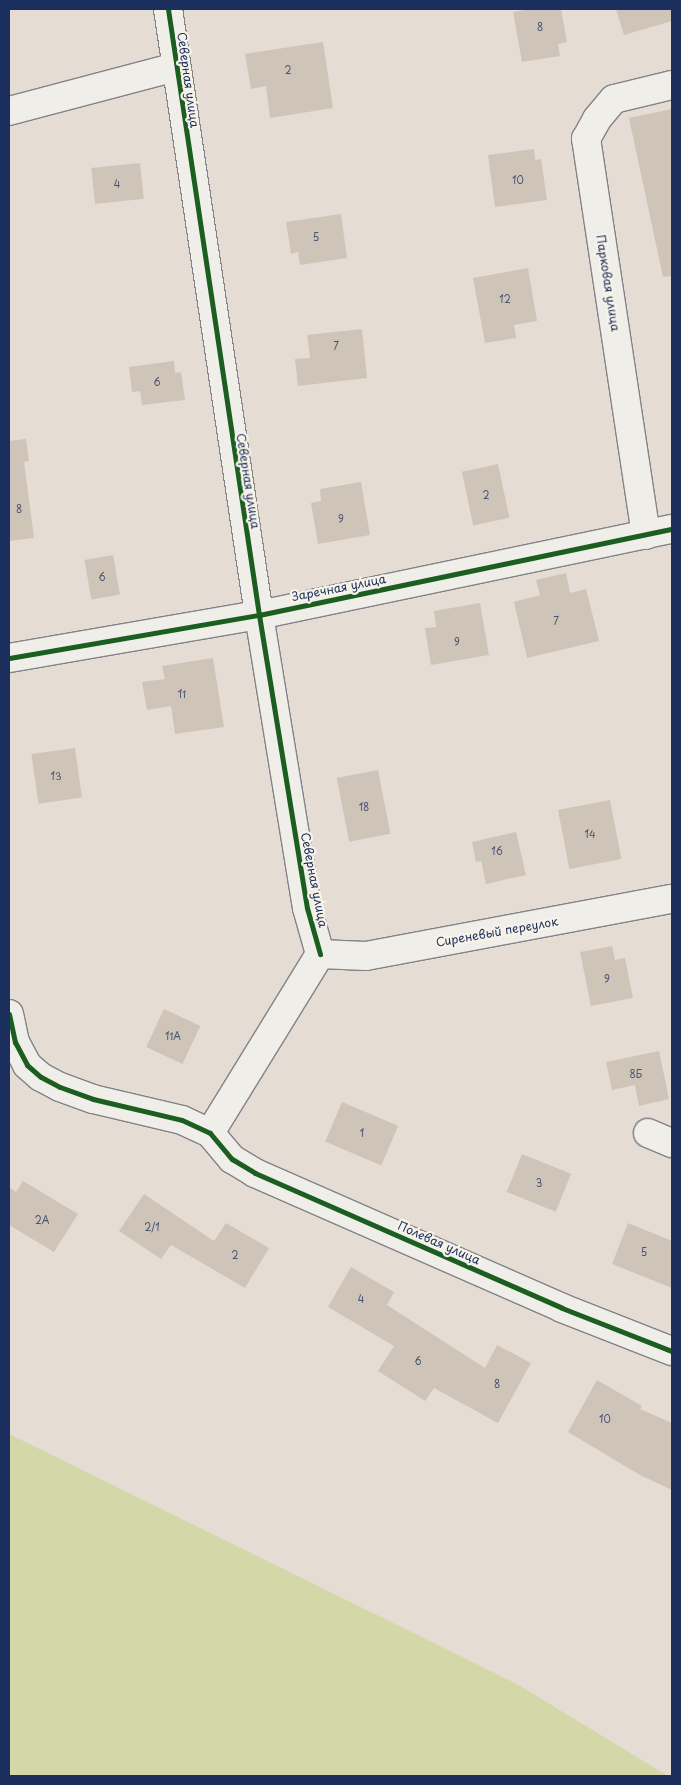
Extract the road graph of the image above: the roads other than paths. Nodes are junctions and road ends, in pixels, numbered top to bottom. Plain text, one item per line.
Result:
1 (168, 9) edge
2 (176, 67) junction
3 (672, 85) edge
4 (9, 112) edge
5 (672, 529) edge
6 (646, 535) junction
7 (259, 615) junction
8 (9, 658) edge
9 (672, 899) edge
10 (320, 954) junction
11 (9, 1014) edge
12 (210, 1134) junction
13 (672, 1351) edge

1 - 2 street, Северная улица
2 - 4 street
2 - 7 street, Северная улица
3 - 6 street, Парковая улица
5 - 6 street, Заречная улица
6 - 7 street, Заречная улица
7 - 8 street, Заречная улица
7 - 10 street, Северная улица
9 - 10 street, Сиреневый переулок
10 - 12 street
11 - 12 street
12 - 13 street, Полевая улица

